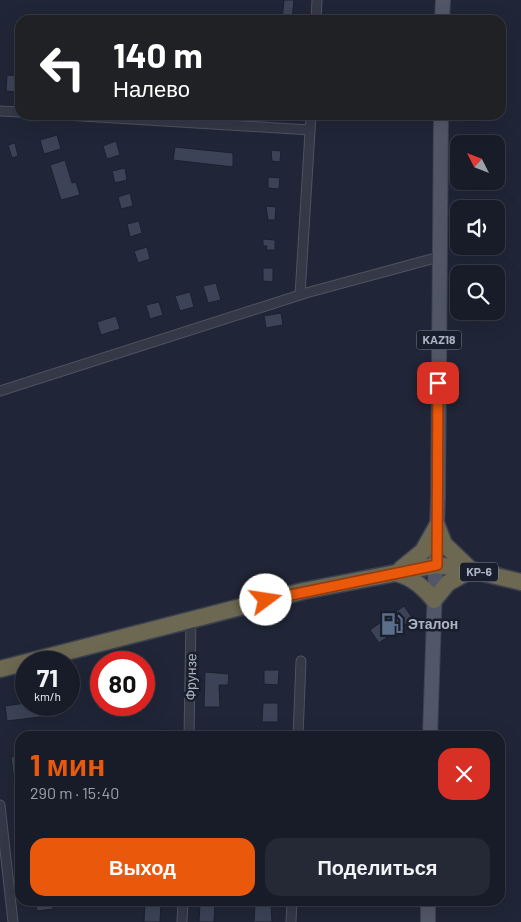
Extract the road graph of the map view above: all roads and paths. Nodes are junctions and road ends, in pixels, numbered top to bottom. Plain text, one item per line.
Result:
1 (317, 0) edge
2 (443, 0) edge
3 (316, 15) edge
4 (442, 15) edge
5 (0, 111) edge
6 (15, 112) edge
7 (147, 120) edge
8 (311, 120) edge
9 (441, 120) edge
10 (310, 130) junction
11 (439, 257) junction
12 (300, 295) junction
13 (0, 391) edge
14 (437, 526) junction
15 (437, 565) junction
16 (471, 570) junction
17 (396, 572) junction
18 (521, 582) edge
19 (434, 600) junction
20 (191, 618) junction
21 (301, 661) dead end
22 (0, 669) edge
23 (189, 731) edge
24 (298, 731) edge
25 (430, 731) edge
26 (0, 805) edge
27 (183, 906) edge
28 (292, 906) edge
29 (428, 906) edge
30 (13, 922) edge
31 (182, 922) edge
32 (291, 922) edge
33 (428, 922) edge

1 - 3 street
2 - 4 main road
5 - 6 street
7 - 10 street
8 - 10 street
9 - 11 main road, KAZ18
10 - 12 street
11 - 12 street
11 - 14 main road, KAZ18
12 - 13 street
14 - 15 main road, KAZ18
14 - 16 highway
14 - 17 highway
15 - 16 highway, KP-6
15 - 17 highway, KP-6
15 - 19 main road, KAZ18
16 - 18 highway, KP-6
16 - 19 highway
17 - 19 highway
17 - 20 highway, KP-6
19 - 25 main road, KAZ18
20 - 22 highway, KP-6
20 - 23 street, Фрунзе
21 - 24 street
26 - 30 street
27 - 31 street
28 - 32 street
29 - 33 main road

